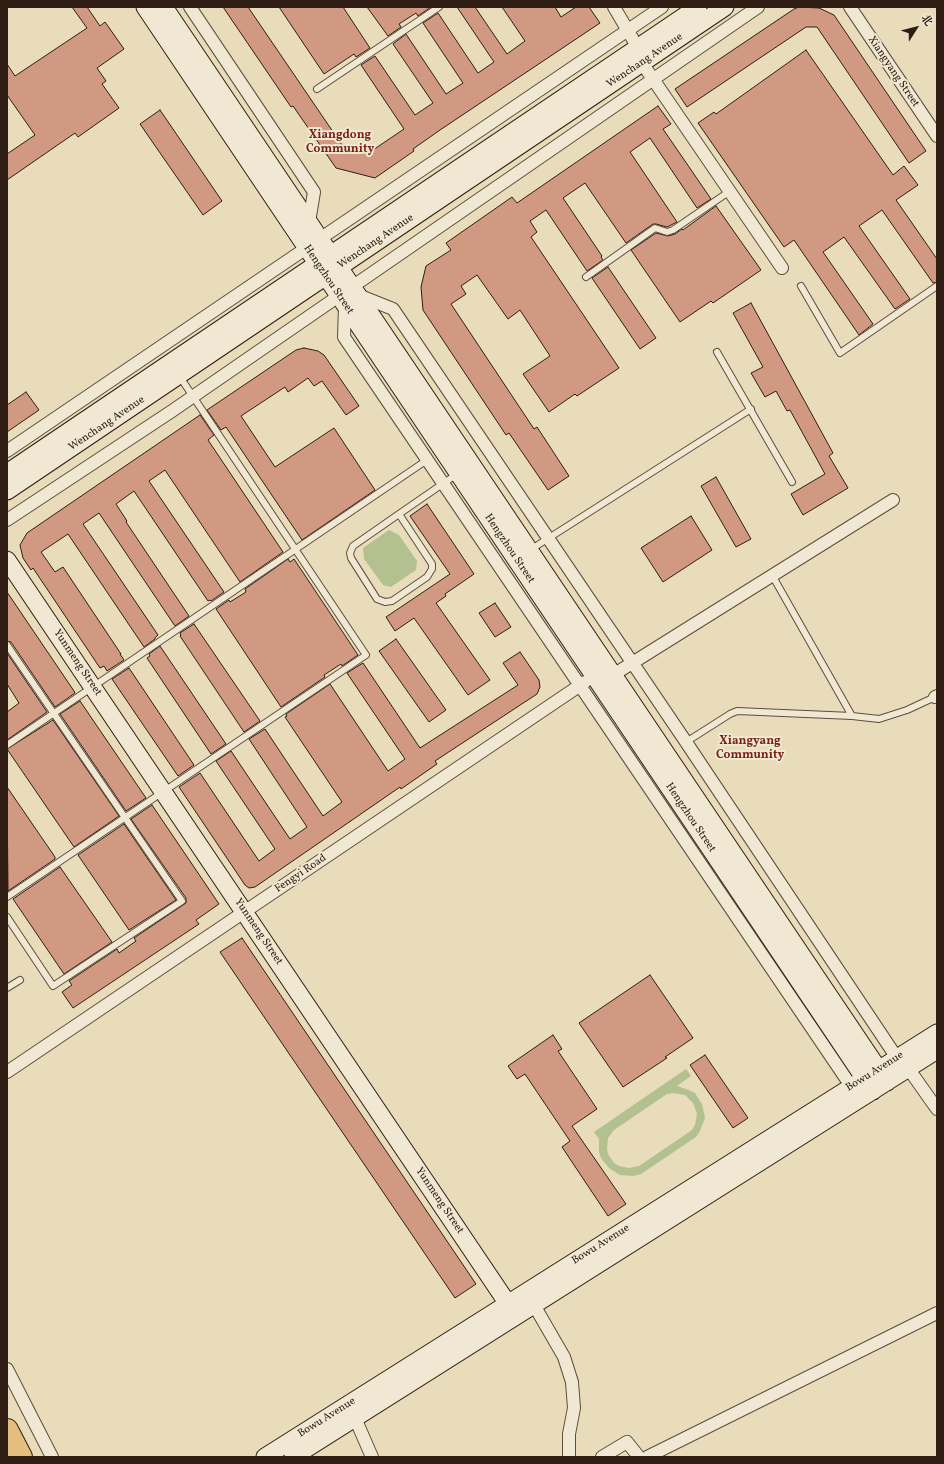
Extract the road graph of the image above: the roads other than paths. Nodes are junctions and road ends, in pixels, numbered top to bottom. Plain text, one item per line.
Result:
1 (145, 7) edge
2 (164, 7) edge
3 (190, 7) edge
4 (439, 7) edge
5 (614, 7) edge
6 (662, 7) edge
7 (698, 7) edge
8 (725, 7) edge
9 (758, 7) edge
10 (850, 7) edge
11 (627, 31) junction
12 (640, 55) junction
13 (653, 79) junction
14 (317, 89) dead end
15 (937, 136) edge
16 (730, 191) junction
17 (309, 222) junction
18 (313, 243) junction
19 (328, 266) junction
20 (782, 268) dead end
21 (586, 277) dead end
22 (802, 286) dead end
23 (937, 286) edge
24 (349, 296) junction
25 (717, 352) dead end
26 (179, 376) junction
27 (193, 397) junction
28 (751, 409) junction
29 (7, 451) edge
30 (427, 460) junction
31 (7, 473) edge
32 (458, 473) junction
33 (792, 482) dead end
34 (443, 484) junction
35 (7, 491) edge
36 (893, 500) dead end
37 (399, 514) junction
38 (7, 520) edge
39 (549, 538) junction
40 (296, 550) junction
41 (529, 550) junction
42 (7, 560) edge
43 (772, 575) junction
44 (7, 644) edge
45 (633, 662) junction
46 (613, 675) junction
47 (594, 676) junction
48 (580, 686) junction
49 (93, 688) junction
50 (936, 696) edge
51 (54, 714) junction
52 (852, 716) junction
53 (686, 742) junction
54 (7, 745) edge
55 (163, 792) junction
56 (125, 817) junction
57 (7, 896) edge
58 (245, 912) junction
59 (7, 917) edge
60 (20, 980) dead end
61 (7, 988) edge
62 (937, 1032) edge
63 (937, 1050) edge
64 (902, 1063) junction
65 (7, 1072) edge
66 (871, 1081) junction
67 (937, 1109) edge
68 (508, 1304) junction
69 (534, 1305) junction
70 (936, 1316) edge
71 (7, 1369) edge
72 (355, 1418) junction
73 (7, 1430) edge
74 (21, 1457) edge
75 (52, 1457) edge
76 (265, 1457) edge
77 (293, 1457) edge
78 (372, 1457) edge
79 (569, 1457) edge
80 (602, 1457) edge
81 (640, 1457) edge
82 (647, 1457) edge

1 - 18 main road, Hengzhou Street
2 - 17 main road, Hengzhou Street
3 - 17 street
4 - 14 lane
5 - 11 street
6 - 11 street
7 - 12 main road, Wenchang Avenue
8 - 12 main road, Wenchang Avenue
9 - 13 street
10 - 15 street, Xiangyang Street
11 - 12 street
11 - 18 street
12 - 13 street
12 - 19 main road, Wenchang Avenue
13 - 16 street
13 - 24 street
16 - 20 street
16 - 21 lane
17 - 18 main road, Hengzhou Street
18 - 19 main road, Hengzhou Street
18 - 29 street
19 - 24 main road, Hengzhou Street
19 - 26 main road, Wenchang Avenue
19 - 31 main road, Wenchang Avenue
22 - 23 lane
24 - 27 street
24 - 30 street
24 - 32 main road, Hengzhou Street
24 - 39 street
24 - 41 main road, Hengzhou Street
25 - 28 lane
26 - 27 lane
26 - 35 main road, Wenchang Avenue
27 - 38 street
27 - 40 lane
28 - 33 lane
28 - 39 lane
30 - 34 street
30 - 40 lane
32 - 34 lane
32 - 47 main road, Hengzhou Street
34 - 37 lane
34 - 48 street
36 - 43 street
37 - 37 lane
39 - 41 lane
39 - 45 street
40 - 49 lane
40 - 55 lane
41 - 46 main road, Hengzhou Street
42 - 49 main road, Yunmeng Street
43 - 45 street
43 - 52 lane
44 - 51 lane
45 - 46 street
45 - 53 street
46 - 66 main road, Hengzhou Street
47 - 48 street, Fengyi Road
47 - 66 main road, Hengzhou Street
48 - 58 street, Fengyi Road
48 - 66 street
49 - 51 lane
49 - 55 main road, Yunmeng Street
50 - 52 lane
51 - 54 lane
51 - 56 lane
52 - 53 lane
53 - 64 street
55 - 56 lane
55 - 58 main road, Yunmeng Street
56 - 57 lane
56 - 59 lane
58 - 65 street, Fengyi Road
58 - 68 main road, Yunmeng Street
60 - 61 lane
62 - 64 main road, Bowu Avenue
63 - 64 main road, Bowu Avenue
64 - 66 main road, Bowu Avenue
64 - 67 street
66 - 68 main road, Bowu Avenue
66 - 69 main road, Bowu Avenue
68 - 76 main road, Bowu Avenue
69 - 72 main road, Bowu Avenue
69 - 79 street
70 - 82 street
71 - 75 street
72 - 77 main road, Bowu Avenue
72 - 78 street
73 - 74 highway
80 - 81 street

